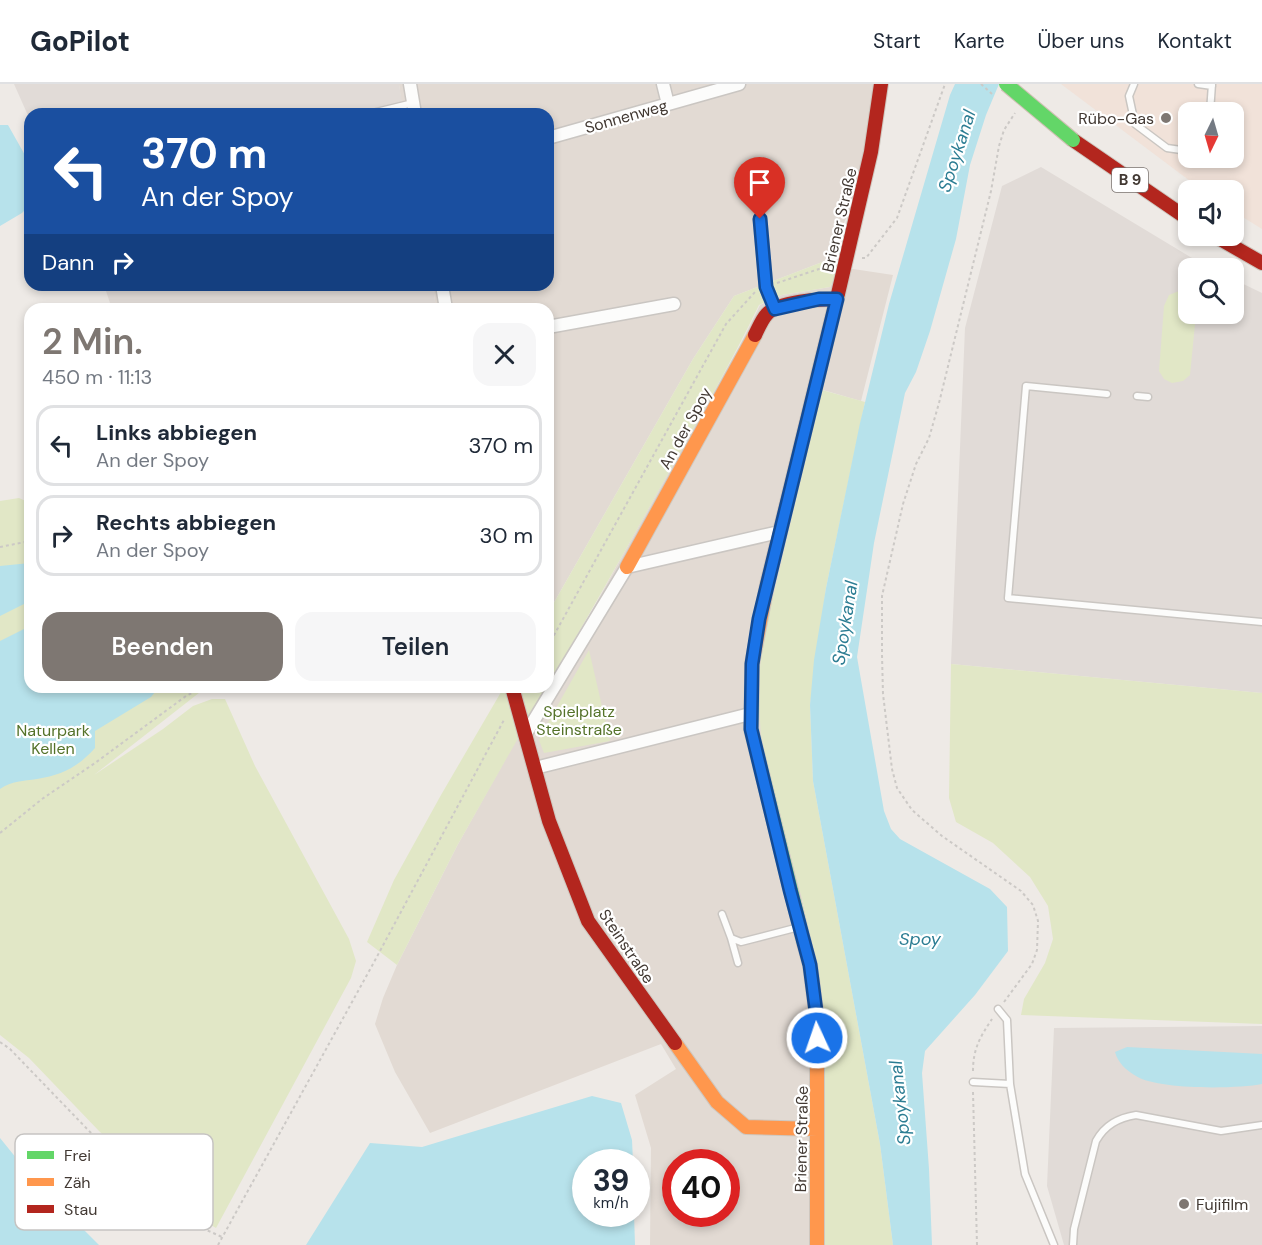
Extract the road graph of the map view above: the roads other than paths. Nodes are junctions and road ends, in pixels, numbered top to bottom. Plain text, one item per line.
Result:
1 (410, 84) edge
2 (663, 84) edge
3 (739, 84) edge
4 (881, 84) edge
5 (1006, 84) edge
6 (1134, 84) edge
7 (1198, 84) edge
8 (1212, 85) edge
9 (1211, 102) edge
10 (668, 104) junction
11 (414, 108) edge
12 (554, 136) edge
13 (1178, 150) edge
14 (1178, 212) edge
15 (760, 219) dead end
16 (1232, 246) edge
17 (1262, 263) edge
18 (837, 299) junction
19 (674, 304) dead end
20 (775, 309) junction
21 (554, 326) edge
22 (1107, 394) dead end
23 (1137, 396) dead end
24 (1148, 397) dead end
25 (779, 532) junction
26 (627, 567) junction
27 (1262, 622) edge
28 (554, 687) edge
29 (514, 693) edge
30 (550, 693) edge
31 (750, 714) junction
32 (525, 735) junction
33 (535, 768) junction
34 (722, 914) dead end
35 (800, 927) junction
36 (731, 938) junction
37 (738, 963) dead end
38 (998, 1009) road end
39 (973, 1082) road end
40 (1010, 1084) junction
41 (1262, 1125) edge
42 (817, 1129) junction
43 (817, 1245) edge
44 (1054, 1245) edge
45 (1073, 1245) edge

1 - 11 street
2 - 10 street
3 - 10 street, Sonnenweg
4 - 18 street, Briener Straße
5 - 14 street, B 9, bridge
6 - 13 lane
7 - 8 lane
8 - 9 lane
10 - 12 street, Sonnenweg
15 - 20 street
16 - 17 street
18 - 20 street
18 - 25 street, Briener Straße
19 - 21 street
20 - 26 street, An der Spoy
22 - 27 lane
23 - 24 lane
25 - 26 street
25 - 31 street, Briener Straße
26 - 28 street, An der Spoy
29 - 32 street, Steinstraße
30 - 32 street, An der Spoy
31 - 33 street
31 - 35 street, Briener Straße
32 - 33 street, Steinstraße
33 - 42 street, Steinstraße
34 - 36 lane
35 - 36 lane
35 - 42 street, Briener Straße
36 - 37 lane
38 - 40 lane
39 - 40 lane
40 - 44 lane
41 - 45 lane
42 - 43 street, Briener Straße

